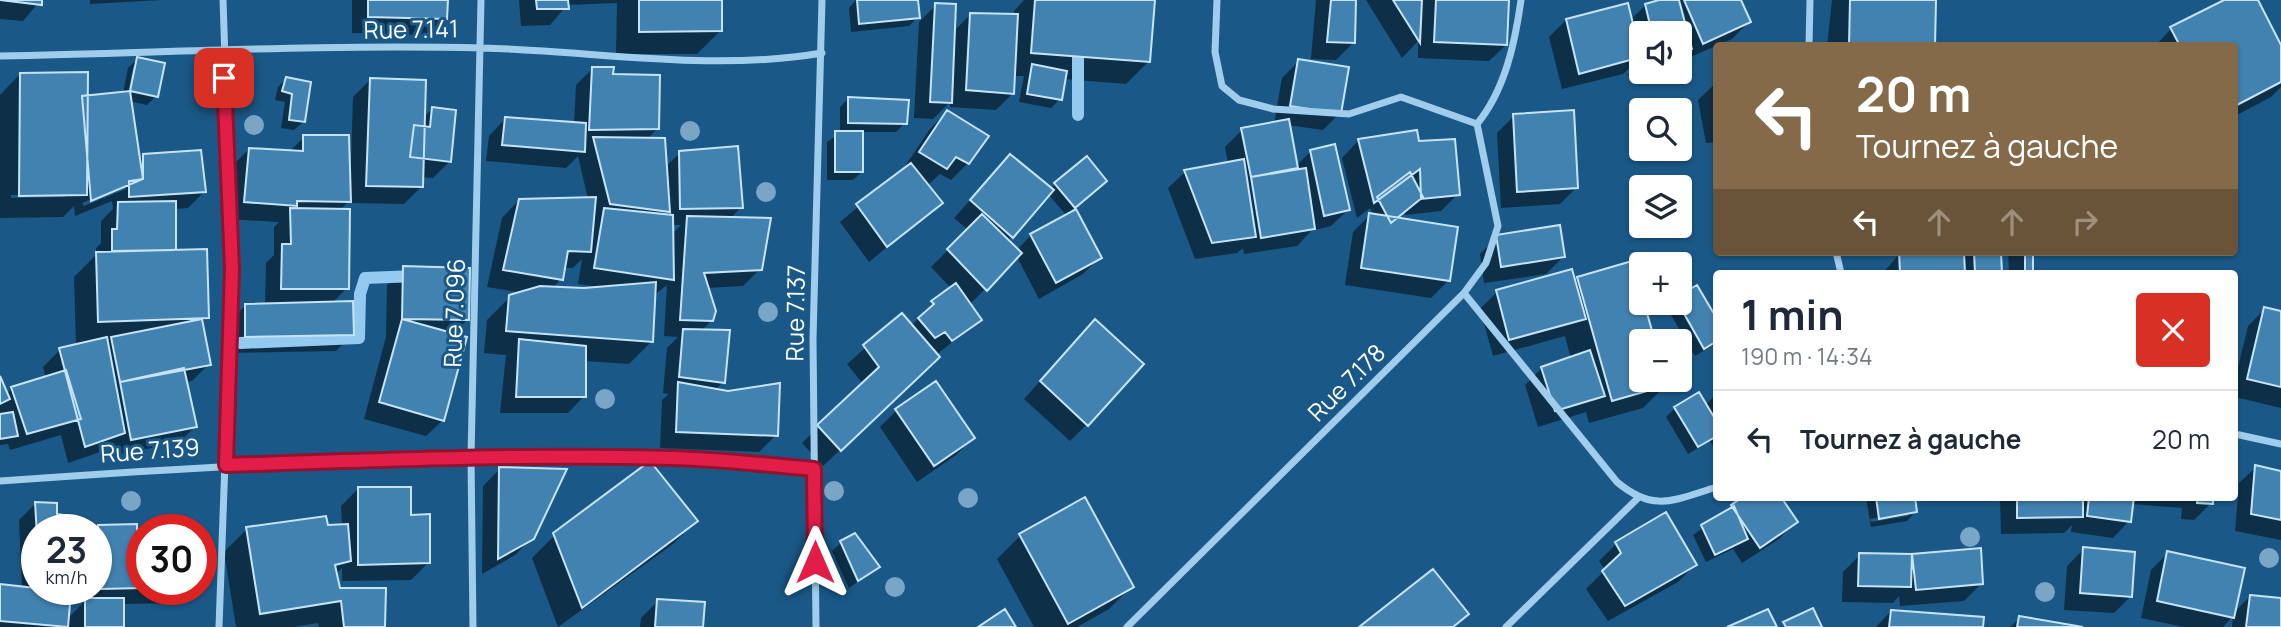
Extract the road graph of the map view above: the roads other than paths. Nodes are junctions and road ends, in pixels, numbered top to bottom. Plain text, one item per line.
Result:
1 (223, 0) edge
2 (481, 0) edge
3 (822, 0) edge
4 (1217, 0) edge
5 (1521, 0) edge
6 (1810, 0) edge
7 (1809, 42) edge
8 (482, 48) junction
9 (223, 51) junction
10 (822, 53) junction
11 (0, 56) edge
12 (1477, 124) junction
13 (1464, 293) junction
14 (2238, 435) edge
15 (2281, 444) edge
16 (471, 457) junction
17 (226, 465) junction
18 (814, 469) junction
19 (0, 481) edge
20 (1713, 488) edge
21 (1637, 499) junction
22 (219, 627) edge
23 (473, 627) edge
24 (816, 627) edge
25 (1127, 627) edge
26 (1506, 627) edge

1 - 9 street
2 - 8 street, Rue 7.096
3 - 10 street, Rue 7.137
4 - 12 street
5 - 12 street
6 - 7 street
8 - 9 street, Rue 7.141
8 - 10 street, Rue 7.141
8 - 16 street, Rue 7.096
9 - 11 street, Rue 7.141
9 - 17 street
10 - 18 street, Rue 7.137
12 - 13 street, Rue 7.178
13 - 21 street
13 - 25 street, Rue 7.178
14 - 15 street
16 - 17 street, Rue 7.139
16 - 18 street, Rue 7.139
16 - 23 street, Rue 7.096
17 - 19 street, Rue 7.139
17 - 22 street
18 - 24 street, Rue 7.137
20 - 21 street
21 - 26 street

